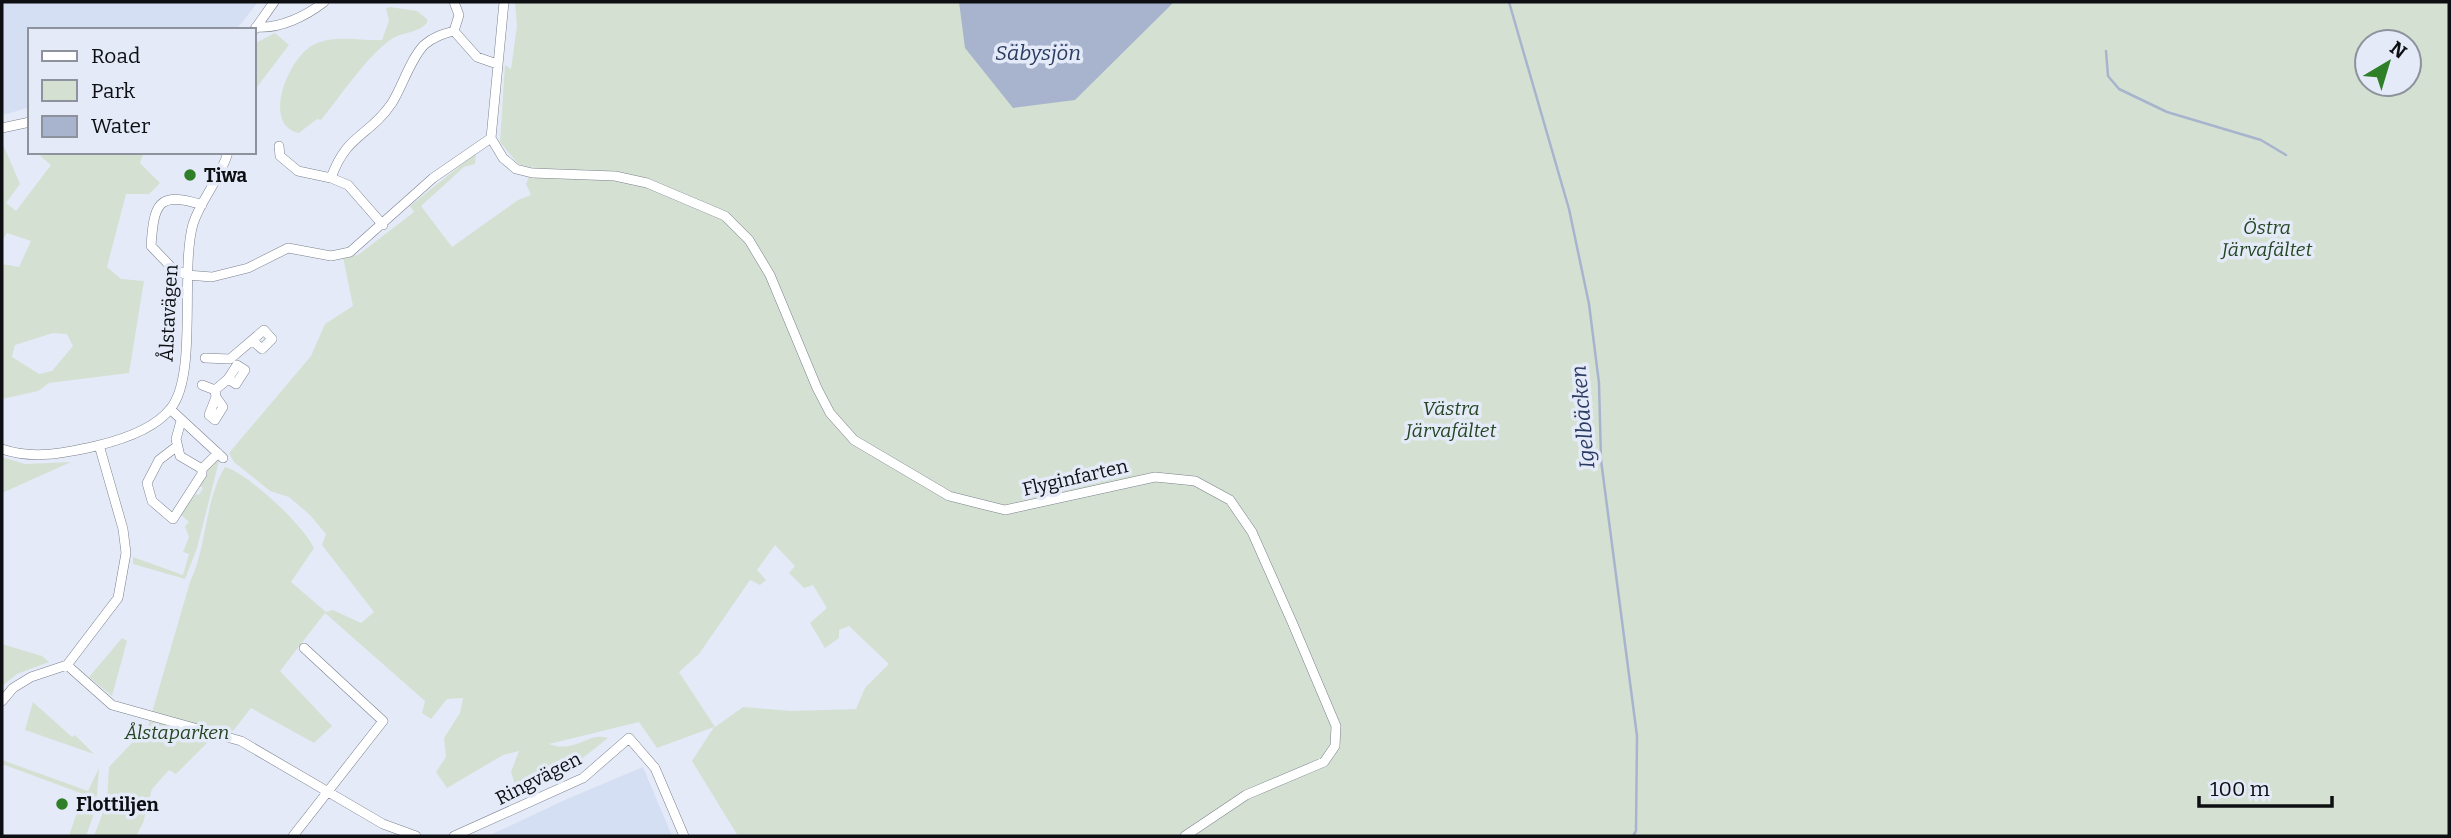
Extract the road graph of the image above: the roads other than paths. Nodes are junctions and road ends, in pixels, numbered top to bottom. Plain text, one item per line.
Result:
1 (274, 2) edge
2 (324, 2) edge
3 (454, 2) edge
4 (504, 2) edge
5 (256, 28) edge
6 (256, 29) edge
7 (454, 31) junction
8 (497, 64) junction
9 (28, 122) edge
10 (2, 128) edge
11 (491, 138) junction
12 (279, 146) dead end
13 (227, 154) edge
14 (331, 178) junction
15 (202, 205) junction
16 (383, 225) junction
17 (187, 275) junction
18 (253, 341) dead end
19 (205, 358) dead end
20 (233, 362) junction
21 (202, 385) dead end
22 (170, 409) junction
23 (181, 421) junction
24 (99, 445) junction
25 (176, 447) junction
26 (2, 449) edge
27 (202, 469) junction
28 (304, 648) dead end
29 (67, 664) junction
30 (2, 701) edge
31 (328, 792) junction
32 (293, 836) edge
33 (416, 836) edge
34 (454, 836) edge
35 (684, 836) edge
36 (1185, 836) edge

1 - 5 street
2 - 6 street
3 - 7 street
4 - 8 street
7 - 8 street
7 - 14 street
8 - 11 street
9 - 10 street
11 - 16 street
11 - 36 street, Flyginfarten
12 - 14 street
13 - 15 street, Ålstavägen
14 - 16 street
15 - 17 street, Ålstavägen
15 - 17 street
16 - 17 street
17 - 22 street, Ålstavägen
18 - 20 street
19 - 20 street
20 - 21 street
22 - 23 street
22 - 24 street
23 - 25 street
23 - 27 street
24 - 26 street
24 - 29 street
25 - 27 street
25 - 27 street
28 - 31 street
29 - 30 street
29 - 31 street
31 - 32 street
31 - 33 street
34 - 35 street, Ringvägen

